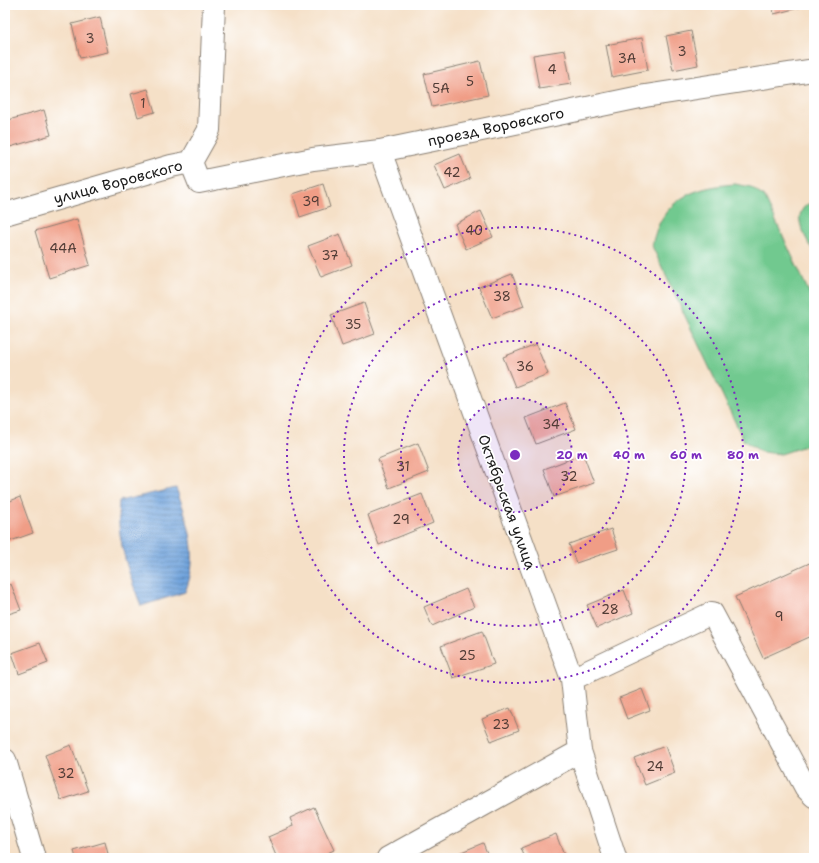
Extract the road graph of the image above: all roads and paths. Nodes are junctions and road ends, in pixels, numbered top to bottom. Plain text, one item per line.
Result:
1 (214, 5) edge
2 (814, 70) edge
3 (380, 151) junction
4 (191, 162) junction
5 (5, 214) edge
6 (572, 679) junction
7 (580, 751) junction
8 (5, 760) edge
9 (811, 789) edge
10 (34, 858) edge
11 (388, 858) edge
12 (615, 858) edge

1 - 4 street, улица Воровского
2 - 3 street, проезд Воровского
3 - 4 street, проезд Воровского
3 - 6 street, Октябрьская улица
4 - 5 street, улица Воровского
6 - 7 street, Октябрьская улица
6 - 9 street
7 - 11 street
7 - 12 street, Октябрьская улица
8 - 10 street

